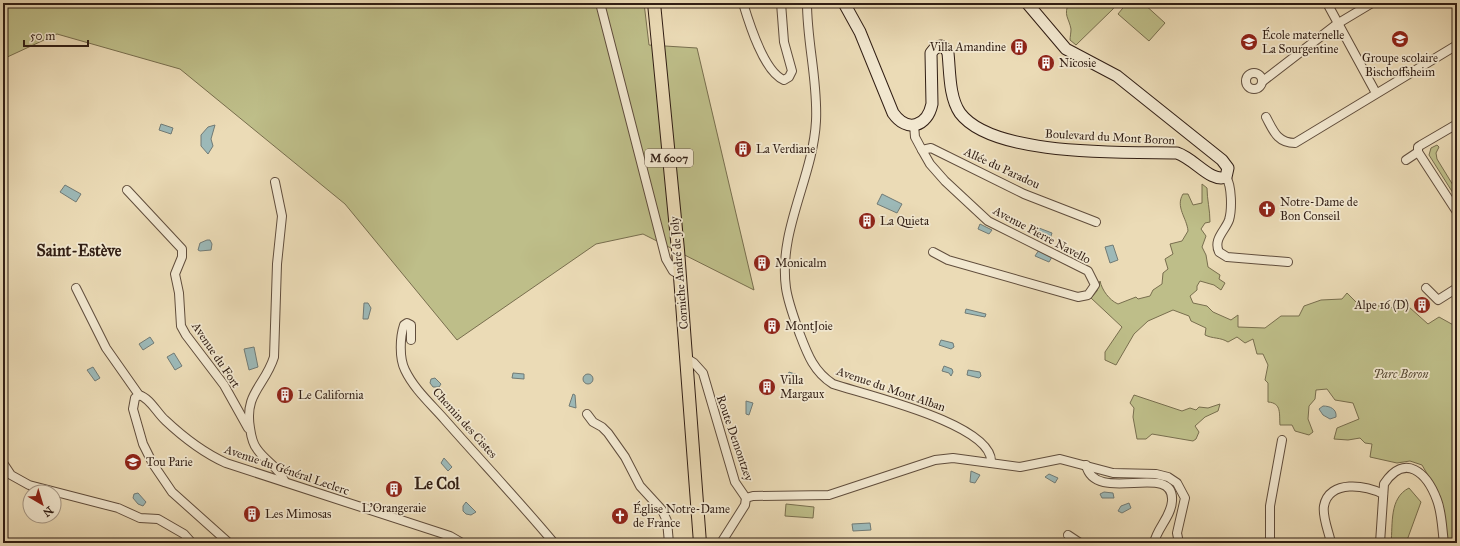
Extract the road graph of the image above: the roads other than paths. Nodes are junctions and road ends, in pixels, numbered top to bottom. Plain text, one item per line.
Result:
1 (600, 3) edge
2 (654, 3) edge
3 (743, 3) edge
4 (780, 3) edge
5 (807, 3) edge
6 (844, 3) edge
7 (1027, 3) edge
8 (1327, 3) edge
9 (1372, 3) edge
10 (1337, 24) junction
11 (1457, 44) edge
12 (1263, 81) dead end
13 (1376, 93) junction
14 (1266, 117) dead end
15 (1457, 124) edge
16 (914, 125) junction
17 (922, 150) junction
18 (1418, 152) junction
19 (1406, 160) dead end
20 (1226, 177) junction
21 (274, 182) dead end
22 (128, 190) dead end
23 (1457, 212) edge
24 (1096, 222) dead end
25 (932, 252) dead end
26 (1288, 262) dead end
27 (680, 275) junction
28 (76, 288) dead end
29 (1426, 288) dead end
30 (1457, 288) edge
31 (411, 340) dead end
32 (686, 358) junction
33 (688, 382) junction
34 (705, 385) junction
35 (139, 395) junction
36 (587, 414) dead end
37 (250, 430) junction
38 (1282, 440) dead end
39 (3, 463) edge
40 (991, 463) junction
41 (1086, 465) junction
42 (1103, 470) junction
43 (285, 482) junction
44 (1102, 482) junction
45 (1383, 494) junction
46 (746, 498) junction
47 (1068, 535) dead end
48 (192, 543) edge
49 (229, 543) edge
50 (462, 543) edge
51 (554, 543) edge
52 (669, 543) edge
53 (700, 543) edge
54 (721, 543) edge
55 (1080, 543) edge
56 (1154, 543) edge
57 (1179, 543) edge
58 (1270, 543) edge
59 (1331, 543) edge
60 (1380, 543) edge
61 (1444, 543) edge

1 - 27 street
2 - 27 main road, Corniche André de Joly / M 6007
3 - 4 street
5 - 40 street, Avenue du Mont Alban
6 - 16 street
7 - 20 street, Boulevard du Mont Boron
8 - 10 street
9 - 10 street
10 - 12 street
10 - 13 street
11 - 13 street
13 - 14 street
15 - 18 street
16 - 17 street
16 - 20 street, Boulevard du Mont Boron
17 - 24 street, Allée du Paradou
17 - 25 street, Avenue Pierre Navello
18 - 19 street
18 - 23 street
20 - 26 street
21 - 37 street, Avenue du Fort
22 - 37 street, Avenue du Fort
27 - 32 main road, Corniche André de Joly / M 6007
28 - 35 street, Avenue du Général Leclerc
29 - 30 street
31 - 51 street, Chemin des Cistes
32 - 33 main road, Corniche André de Joly / M 6007
32 - 34 street, Route Demontzey
33 - 34 street, Route Demontzey
33 - 53 main road, Corniche André de Joly / M 6007
34 - 46 street, Route Demontzey
35 - 43 street, Avenue du Général Leclerc
35 - 49 street
36 - 52 street
37 - 43 street, Avenue du Fort
38 - 58 street
39 - 48 street
40 - 41 street
40 - 46 street
41 - 42 street
41 - 44 street
42 - 44 street
42 - 57 street
43 - 50 street, Avenue du Général Leclerc
44 - 56 street
45 - 59 street
45 - 60 street
45 - 61 street
46 - 54 street
47 - 55 street

